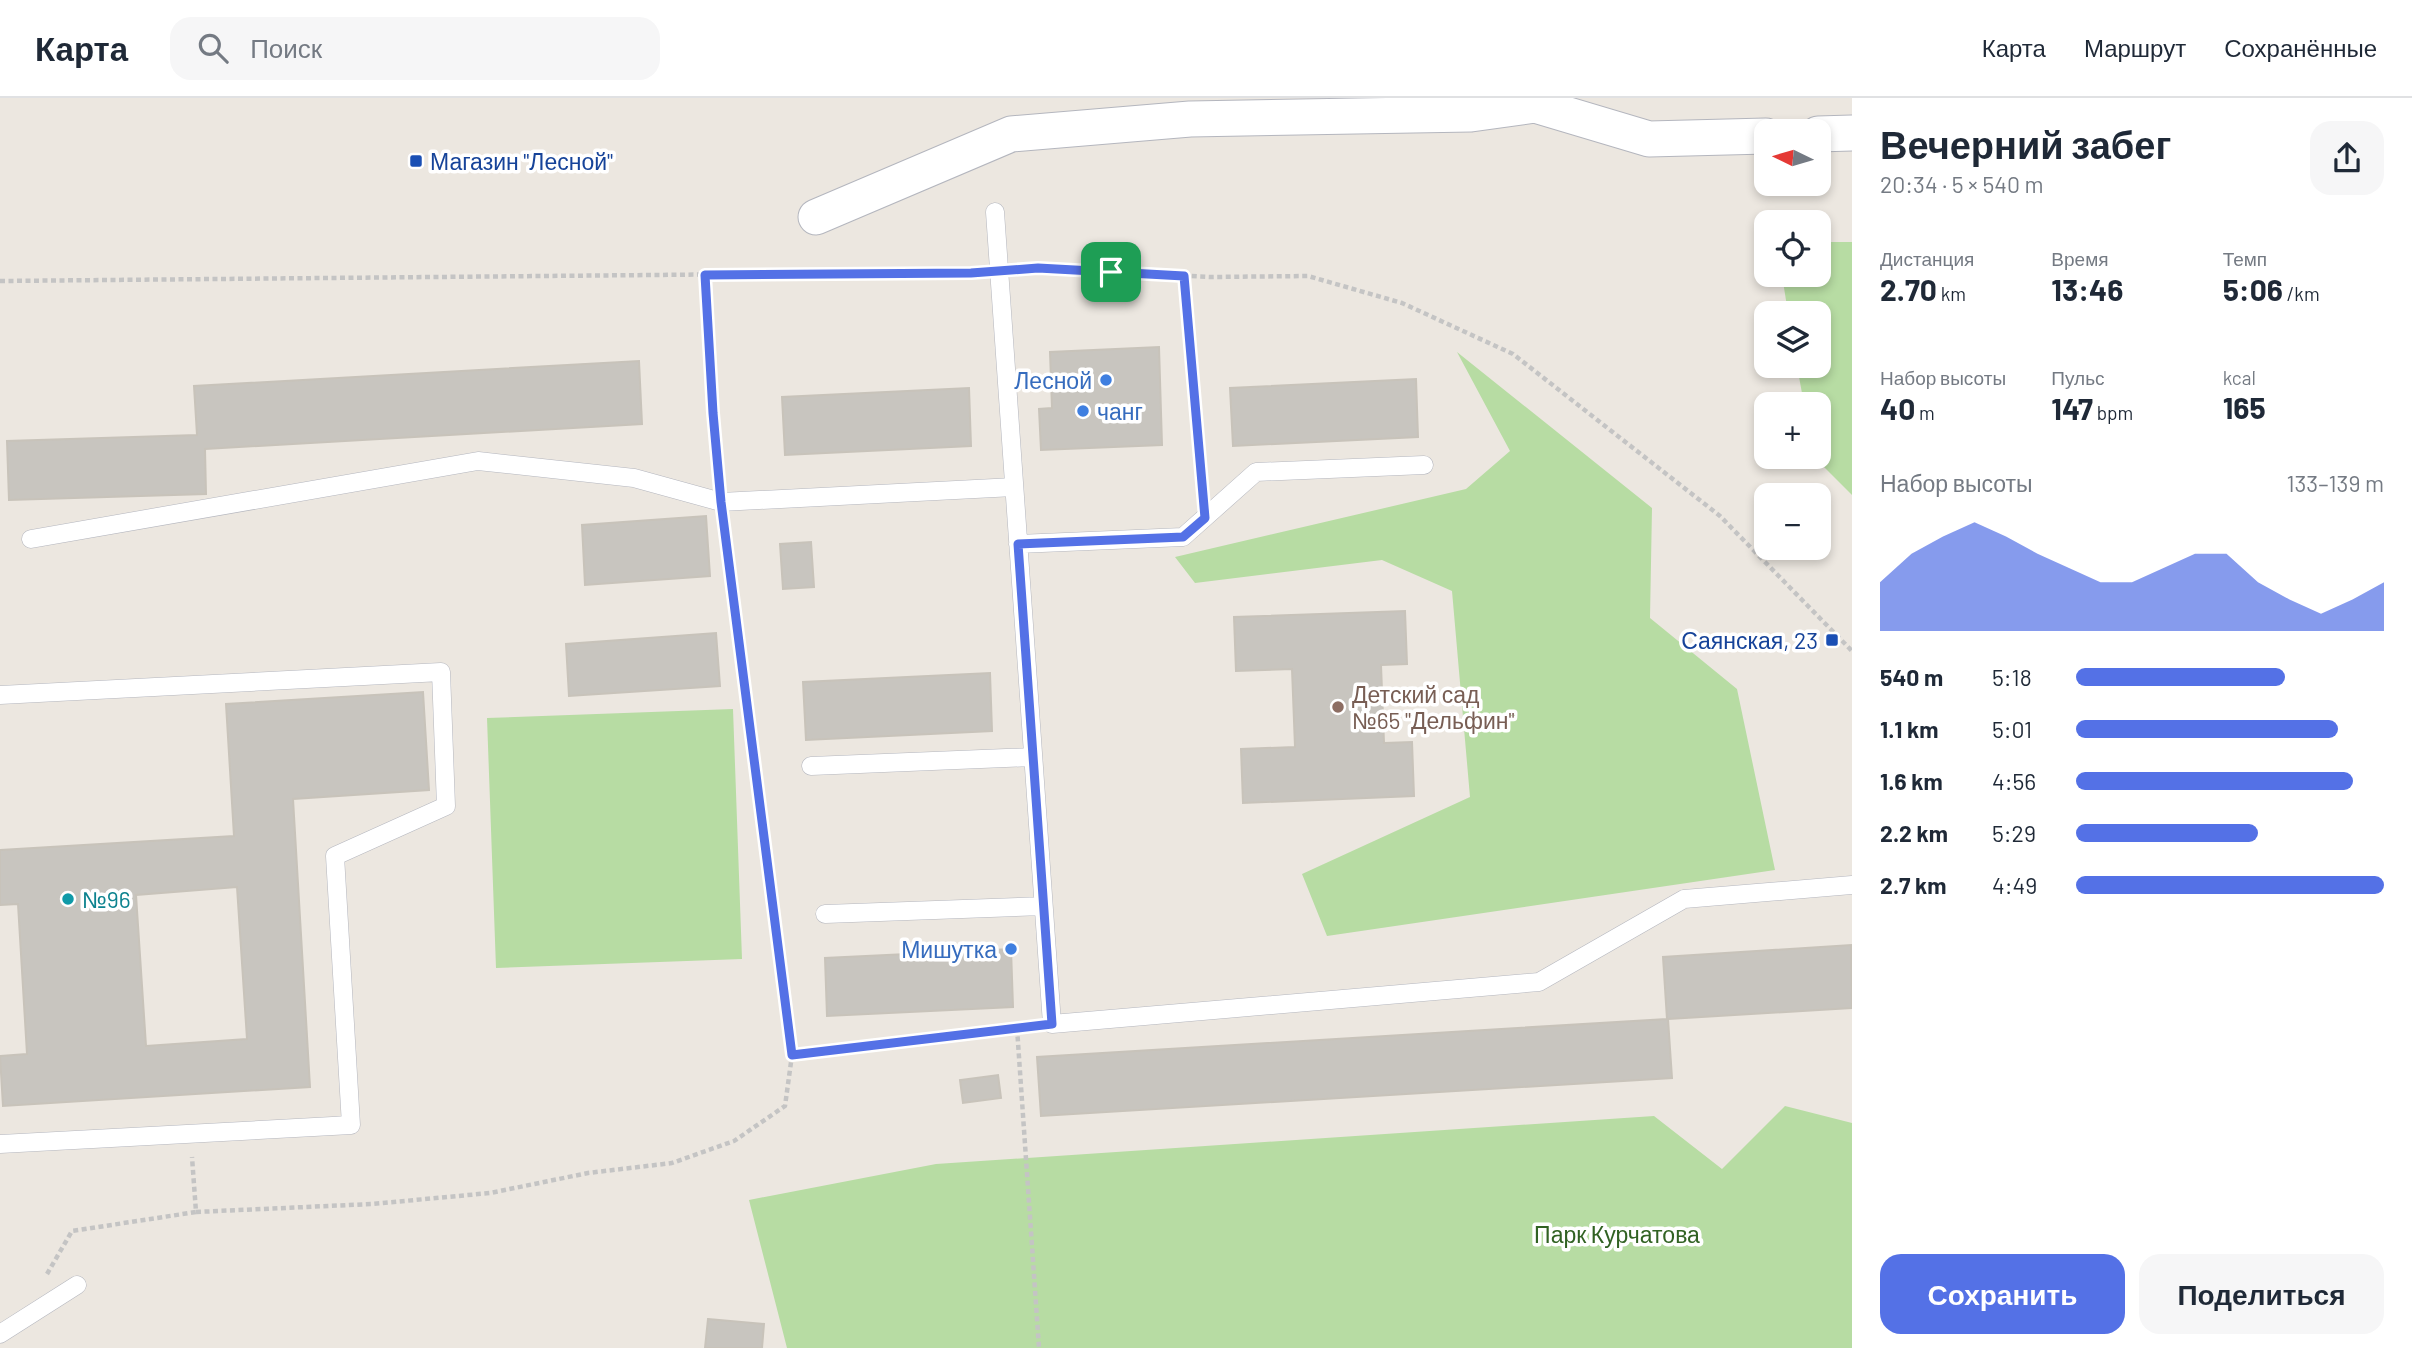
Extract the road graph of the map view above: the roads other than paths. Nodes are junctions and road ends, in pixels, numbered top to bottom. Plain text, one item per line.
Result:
1 (1535, 102) edge
2 (1831, 134) edge
3 (1852, 134) edge
4 (1754, 136) edge
5 (995, 212) dead end
6 (817, 217) dead end
7 (1424, 466) dead end
8 (1014, 487) junction
9 (31, 539) dead end
10 (1018, 544) junction
11 (0, 695) edge
12 (1033, 757) junction
13 (811, 766) dead end
14 (1852, 884) edge
15 (1043, 906) junction
16 (825, 914) dead end
17 (0, 1144) edge
18 (77, 1285) dead end
19 (0, 1335) edge

1 - 4 street
1 - 6 street
2 - 3 street
5 - 8 lane
7 - 10 lane
8 - 9 lane
8 - 10 lane
10 - 12 lane
11 - 17 lane
12 - 13 lane
12 - 15 lane
14 - 15 lane
15 - 16 lane
18 - 19 lane

